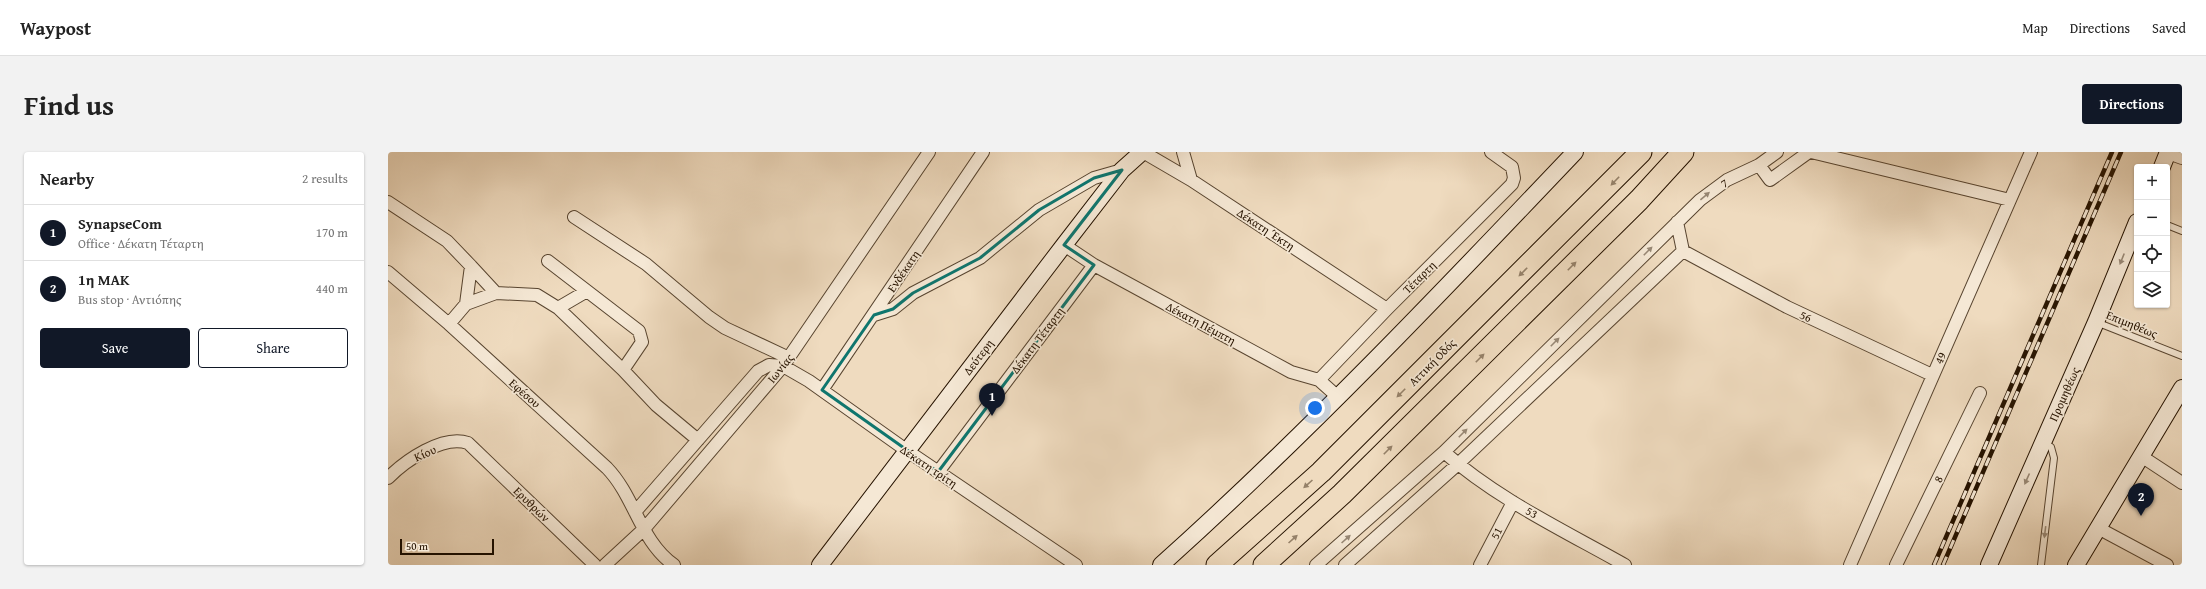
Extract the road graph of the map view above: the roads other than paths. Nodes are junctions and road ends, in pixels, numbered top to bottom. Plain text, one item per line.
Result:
1 (929, 152) edge
2 (983, 152) edge
3 (1142, 152) edge
4 (1183, 152) edge
5 (1491, 152) edge
6 (1575, 152) edge
7 (1641, 152) edge
8 (1683, 152) edge
9 (1777, 152) edge
10 (1810, 152) edge
11 (2031, 152) edge
12 (1759, 165) junction
13 (1122, 170) junction
14 (1191, 180) junction
15 (2010, 200) junction
16 (388, 202) edge
17 (574, 217) dead end
18 (1677, 222) junction
19 (2170, 226) edge
20 (2134, 229) edge
21 (2182, 231) edge
22 (1064, 245) junction
23 (1683, 251) junction
24 (548, 261) dead end
25 (1094, 265) junction
26 (471, 266) junction
27 (388, 272) edge
28 (588, 291) junction
29 (496, 293) junction
30 (466, 304) junction
31 (558, 308) junction
32 (1387, 309) junction
33 (874, 315) junction
34 (2096, 322) junction
35 (449, 324) junction
36 (2182, 356) edge
37 (786, 362) junction
38 (623, 370) junction
39 (1932, 375) junction
40 (1319, 380) junction
41 (2182, 388) edge
42 (822, 390) junction
43 (1980, 393) dead end
44 (1338, 398) junction
45 (698, 440) junction
46 (468, 443) joint
47 (2043, 443) junction
48 (906, 450) junction
49 (1444, 452) junction
50 (2141, 456) junction
51 (1458, 464) junction
52 (938, 472) junction
53 (388, 478) edge
54 (2182, 483) edge
55 (1513, 502) junction
56 (635, 512) junction
57 (2098, 528) junction
58 (644, 529) junction
59 (609, 564) edge
60 (595, 565) edge
61 (674, 565) edge
62 (820, 565) edge
63 (1076, 565) edge
64 (1161, 565) edge
65 (1217, 565) edge
66 (1264, 565) edge
67 (1316, 565) edge
68 (1345, 565) edge
69 (1480, 565) edge
70 (1625, 565) edge
71 (1850, 565) edge
72 (1896, 565) edge
73 (1989, 565) edge
74 (2041, 565) edge
75 (2076, 565) edge
76 (2167, 565) edge

1 - 37 street, Ιωνίας
2 - 33 street, Ενδέκατη
3 - 13 street, Δεύτερη
3 - 14 street, Δέκατη Έκτη
4 - 14 street
5 - 32 street, Τέταρτη
6 - 44 street
7 -> 65 highway, Αττική Οδός
66 -> 8 highway
9 - 12 street, 7
10 - 12 street
10 - 15 street
11 - 15 street, 49
18 -> 12 street, 7
13 - 22 street, Δεύτερη
13 - 33 street
14 - 32 street, Δέκατη Έκτη
15 - 39 street, 49
16 - 26 street
17 - 37 street, Δέκατη τρίτη
18 - 23 street
49 -> 18 street, 7
19 - 21 lane
20 -> 34 street, Προμηθέως
22 - 25 street, Δέκατη Πέμπτη
22 - 48 street, Δεύτερη
23 - 39 street, 56
23 - 51 street
24 - 28 street
25 - 40 street, Δέκατη Πέμπτη
25 - 52 street, Δέκατη Τέταρτη
26 - 29 street
26 - 30 street
27 - 35 street, Εφέσου
28 - 31 street
28 - 38 street
29 - 30 street
29 - 31 street
30 - 35 street
31 - 38 street
32 - 40 street, Τέταρτη
33 - 42 street, Ενδέκατη
34 - 36 lane, Επιμηθέως
34 - 47 street, Προμηθέως
35 - 56 street, Εφέσου
37 - 42 street, Δέκατη τρίτη
37 - 45 street
37 - 58 street, Ιωνίας
38 - 45 street
39 - 71 street, 49
40 - 44 street, Δέκατη Πέμπτη
41 - 50 street
42 - 48 street, Δέκατη τρίτη
43 - 72 street, 8
44 - 64 street
45 - 56 street
46 - 53 street, Κίου
46 - 60 street, Ερυθρών
47 -> 73 street, Προμηθέως
47 -> 74 lane
48 - 52 street, Δέκατη τρίτη
48 - 62 street, Δεύτερη
49 - 51 street, 53
67 -> 49 street, 7
50 - 54 street
50 - 57 street
51 - 55 street, 53
51 - 68 street
52 - 63 street, Δέκατη τρίτη
55 - 69 street, 51
55 - 70 street, 53
56 - 58 street, Εφέσου
57 - 75 street
57 - 76 street
58 - 59 street, Ιωνίας
58 - 61 street, Εφέσου

